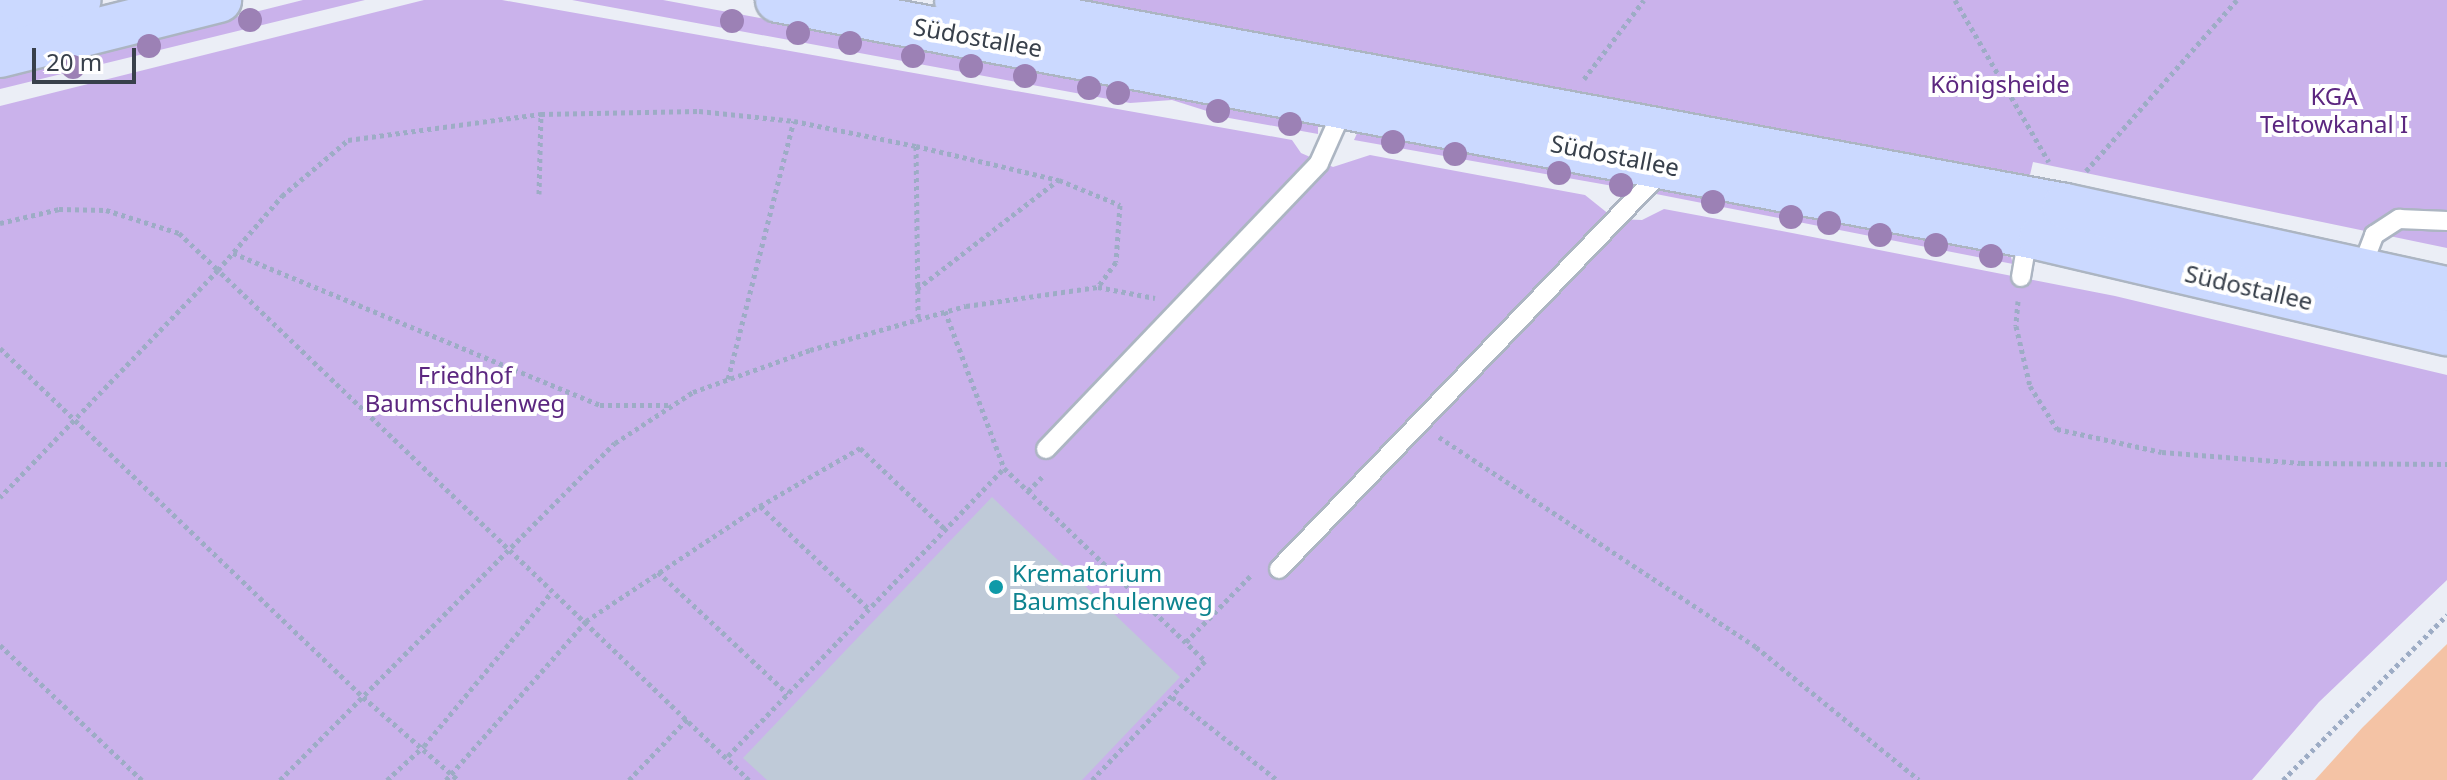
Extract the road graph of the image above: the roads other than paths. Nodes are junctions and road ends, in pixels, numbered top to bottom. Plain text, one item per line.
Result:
1 (79, 0) edge
2 (219, 0) edge
3 (778, 0) edge
4 (957, 0) edge
5 (0, 20) edge
6 (0, 55) edge
7 (1348, 88) junction
8 (1683, 150) junction
9 (2447, 221) edge
10 (2361, 269) junction
11 (2447, 289) edge
12 (2351, 311) junction
13 (2447, 333) edge
14 (1046, 449) dead end
15 (1271, 565) road end

1 - 5 main road
2 - 6 main road
3 - 7 main road, Südostallee
4 - 7 main road, Südostallee
7 - 8 main road, Südostallee
7 - 14 lane
8 - 10 main road, Südostallee
8 - 12 main road, Südostallee
8 - 15 lane
9 - 10 lane
10 - 11 main road, Südostallee
10 - 12 lane
12 - 13 main road, Südostallee

